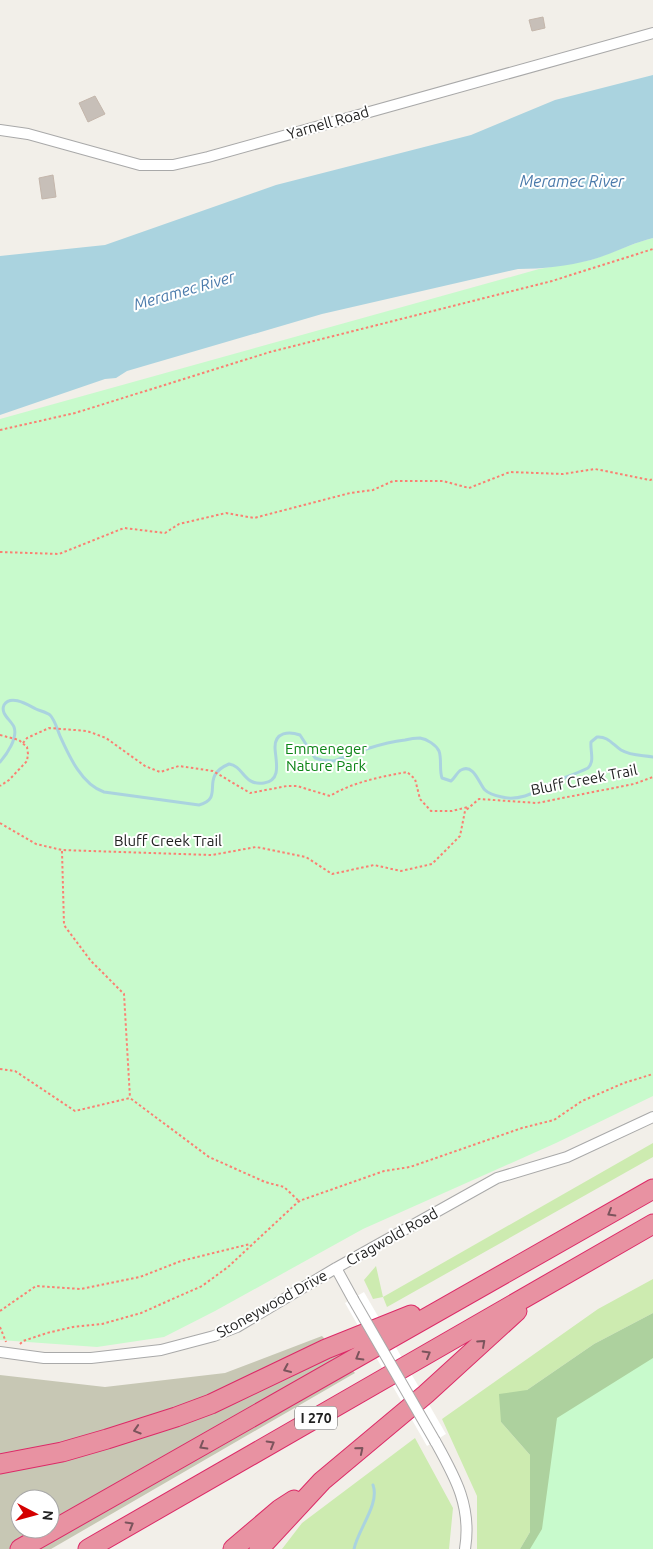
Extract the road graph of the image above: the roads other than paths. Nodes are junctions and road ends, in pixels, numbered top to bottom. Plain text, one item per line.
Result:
1 (653, 32) edge
2 (0, 130) edge
3 (653, 1117) edge
4 (653, 1189) edge
5 (653, 1224) edge
6 (336, 1268) junction
7 (544, 1287) junction
8 (477, 1289) junction
9 (0, 1352) edge
10 (0, 1464) edge
11 (322, 1481) junction
12 (20, 1549) edge
13 (88, 1549) edge
14 (233, 1549) edge
15 (259, 1549) edge
16 (465, 1549) edge

1 - 2 street, Yarnell Road
3 - 6 street, Cragwold Road
4 -> 8 highway, I 270
5 - 7 highway, I 270
6 - 9 street, Stoneywood Drive
6 - 16 street, Cragwold Road, bridge
11 -> 7 highway
13 -> 7 highway, I 270
8 -> 10 highway
8 -> 12 highway, I 270
11 - 14 highway
11 - 15 highway

